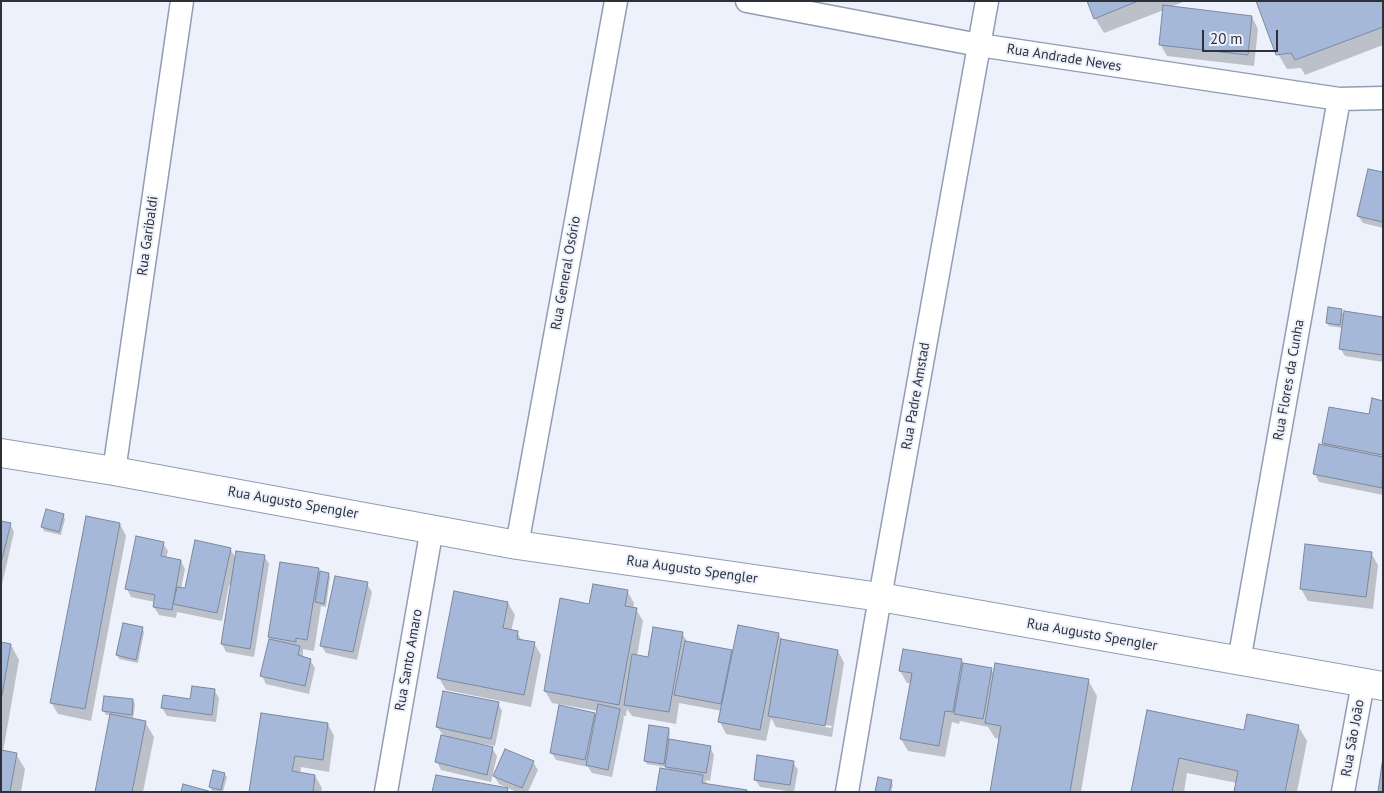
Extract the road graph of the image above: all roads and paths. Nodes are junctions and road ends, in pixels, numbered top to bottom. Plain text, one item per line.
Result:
1 (182, 1) edge
2 (616, 1) edge
3 (747, 1) edge
4 (987, 1) edge
5 (980, 45) junction
6 (1383, 98) edge
7 (1339, 100) junction
8 (1, 454) edge
9 (114, 471) junction
10 (432, 528) junction
11 (517, 545) junction
12 (880, 597) junction
13 (1239, 661) junction
14 (1373, 685) edge
15 (386, 792) edge
16 (847, 792) edge
17 (1343, 792) edge

1 - 9 street, Rua Garibaldi
2 - 11 street, Rua General Osório
3 - 5 street, Rua Andrade Neves
4 - 5 street, Rua Padre Amstad
5 - 7 street, Rua Andrade Neves
5 - 12 street, Rua Padre Amstad
6 - 7 street, Rua Andrade Neves
7 - 13 street, Rua Flores da Cunha
8 - 9 street, Rua Augusto Spengler
9 - 10 street, Rua Augusto Spengler
10 - 11 street, Rua Augusto Spengler
10 - 15 street, Rua Santo Amaro
11 - 12 street, Rua Augusto Spengler
12 - 13 street, Rua Augusto Spengler
12 - 16 street, Rua Padre Amstad
13 - 14 street, Rua Augusto Spengler
14 - 17 street, Rua São João

